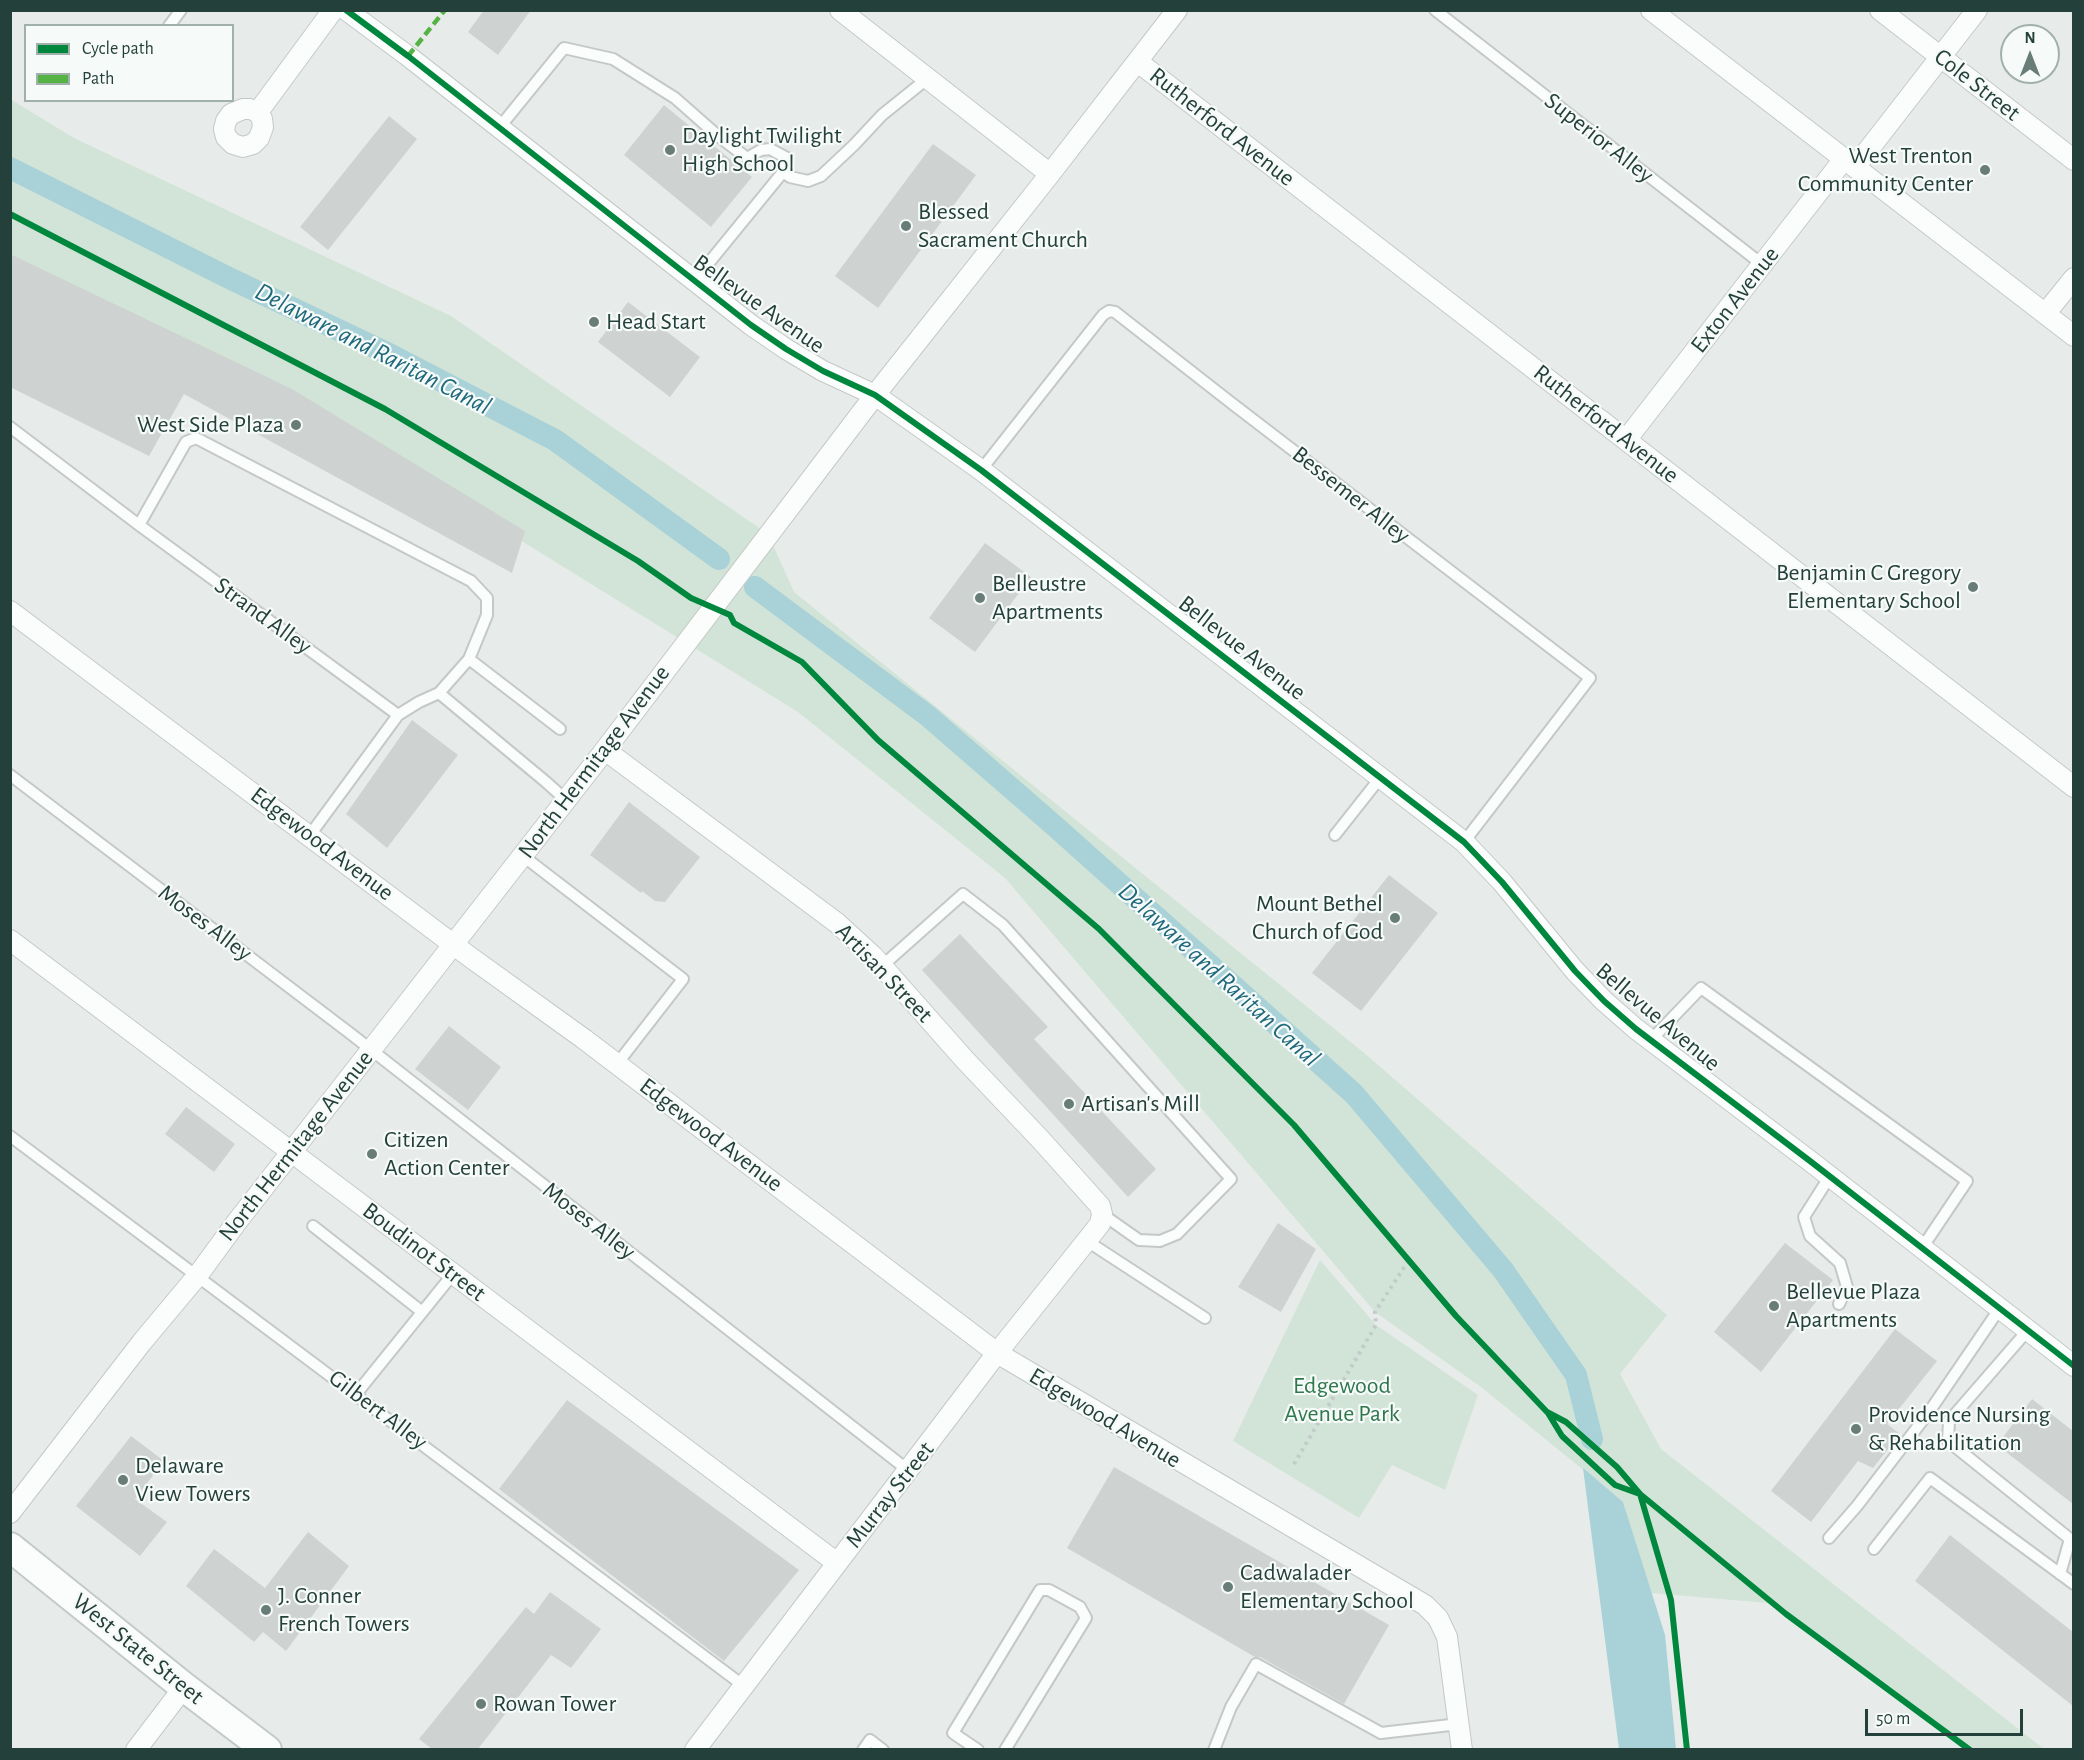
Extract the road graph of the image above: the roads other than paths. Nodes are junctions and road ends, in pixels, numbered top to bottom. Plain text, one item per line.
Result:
1 (181, 10) edge
2 (333, 10) edge
3 (346, 10) edge
4 (840, 10) edge
5 (1177, 10) edge
6 (1435, 10) edge
7 (1880, 10) edge
8 (1977, 10) edge
9 (1663, 14) edge
10 (171, 24) edge
11 (1941, 58) junction
12 (1138, 62) junction
13 (928, 78) junction
14 (258, 112) dead end
15 (499, 128) junction
16 (2073, 160) edge
17 (1850, 163) junction
18 (783, 172) junction
19 (1050, 174) junction
20 (1763, 265) junction
21 (2073, 278) edge
22 (694, 281) junction
23 (2045, 314) junction
24 (2073, 336) edge
25 (875, 395) junction
26 (10, 427) edge
27 (1626, 440) junction
28 (981, 470) junction
29 (139, 525) junction
30 (10, 610) edge
31 (469, 659) junction
32 (439, 693) junction
33 (398, 715) junction
34 (560, 729) dead end
35 (604, 750) junction
36 (10, 776) edge
37 (1380, 778) junction
38 (2073, 787) edge
39 (566, 800) junction
40 (310, 835) junction
41 (1335, 835) dead end
42 (1464, 842) junction
43 (522, 856) junction
44 (10, 940) edge
45 (454, 944) junction
46 (882, 966) junction
47 (1651, 1040) junction
48 (370, 1051) junction
49 (617, 1064) junction
50 (10, 1136) edge
51 (292, 1151) junction
52 (1830, 1176) junction
53 (1102, 1214) junction
54 (313, 1226) dead end
55 (1086, 1241) junction
56 (1922, 1248) junction
57 (453, 1274) junction
58 (198, 1275) junction
59 (1839, 1304) dead end
60 (2000, 1308) junction
61 (421, 1311) junction
62 (1205, 1318) dead end
63 (2028, 1330) junction
64 (997, 1353) junction
65 (2073, 1366) edge
66 (356, 1394) junction
67 (909, 1470) junction
68 (10, 1513) edge
69 (1829, 1538) dead end
70 (10, 1547) edge
71 (1874, 1549) dead end
72 (837, 1563) junction
73 (2060, 1574) junction
74 (2073, 1584) edge
75 (744, 1686) junction
76 (184, 1687) junction
77 (1459, 1724) junction
78 (135, 1749) edge
79 (267, 1749) edge
80 (695, 1749) edge
81 (863, 1749) edge
82 (883, 1749) edge
83 (978, 1749) edge
84 (1005, 1749) edge
85 (1214, 1749) edge
86 (1462, 1749) edge

1 - 10 lane
2 - 14 street
3 - 15 street, Bellevue Avenue
4 - 13 street
5 - 12 street, North Hermitage Avenue
6 - 20 lane, Superior Alley
7 - 11 street, Cole Street
8 - 11 street, Exton Avenue
9 - 17 street
11 - 16 street, Cole Street
11 - 17 street, Exton Avenue
12 - 19 street, North Hermitage Avenue
12 - 27 street, Rutherford Avenue
13 - 18 lane
13 - 19 street
15 - 18 lane
15 - 22 street, Bellevue Avenue
17 - 20 street, Exton Avenue
17 - 23 street
18 - 22 lane
19 - 25 street, North Hermitage Avenue
20 - 27 street, Exton Avenue
21 - 23 street
22 - 25 street, Bellevue Avenue
23 - 24 street
25 - 28 street, Bellevue Avenue
25 - 35 street, North Hermitage Avenue
26 - 29 lane, Strand Alley
27 - 38 street, Rutherford Avenue
28 - 37 street, Bellevue Avenue
28 - 42 lane, Bessemer Alley
29 - 31 lane
29 - 33 lane, Strand Alley
30 - 40 street, Edgewood Avenue
31 - 32 lane
31 - 34 lane
32 - 33 lane
32 - 39 lane
33 - 40 lane
35 - 39 street, North Hermitage Avenue
35 - 46 street, Artisan Street
36 - 48 lane, Moses Alley
37 - 41 lane
37 - 42 street, Bellevue Avenue
39 - 43 street, North Hermitage Avenue
40 - 45 street, Edgewood Avenue
42 - 47 street, Bellevue Avenue
43 - 45 street, North Hermitage Avenue
43 - 49 lane
44 - 51 street, Boudinot Street
45 - 48 street, North Hermitage Avenue
45 - 49 street, Edgewood Avenue
46 - 53 street, Artisan Street
46 - 53 lane
47 - 52 street, Bellevue Avenue
47 - 56 lane
48 - 51 street, North Hermitage Avenue
48 - 67 lane, Moses Alley
49 - 64 street, Edgewood Avenue
50 - 58 lane, Gilbert Alley
51 - 57 street, Boudinot Street
51 - 58 street, North Hermitage Avenue
52 - 56 street, Bellevue Avenue
52 - 59 lane
53 - 55 street
54 - 61 lane
55 - 62 lane
55 - 64 street, Murray Street
56 - 60 street, Bellevue Avenue
57 - 61 lane
57 - 72 street, Boudinot Street
58 - 66 lane, Gilbert Alley
58 - 68 street, North Hermitage Avenue
60 - 63 street, Bellevue Avenue
60 - 69 lane
61 - 66 lane
63 - 65 street, Bellevue Avenue
63 - 73 lane
64 - 67 street, Murray Street
64 - 77 street, Edgewood Avenue
66 - 75 lane, Gilbert Alley
67 - 72 street, Murray Street
70 - 76 street, West State Street
71 - 73 lane
72 - 75 street, Murray Street
73 - 74 lane
75 - 80 street, Murray Street
76 - 78 street
76 - 79 street, West State Street
77 - 85 lane
77 - 86 street
81 - 82 lane
83 - 84 lane

